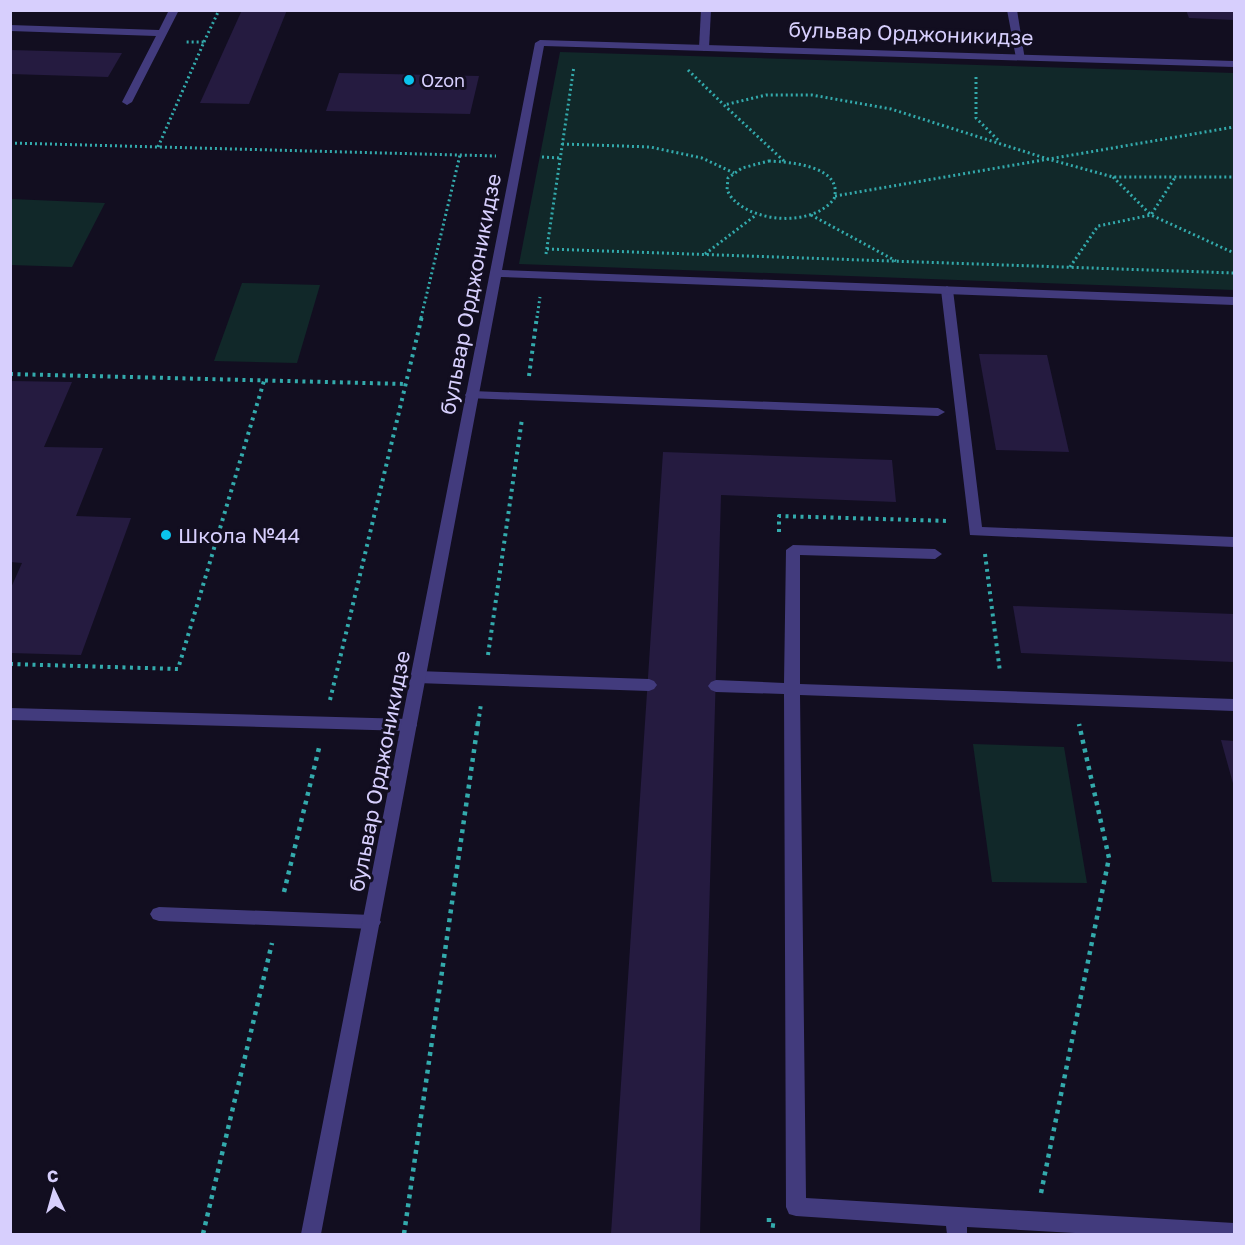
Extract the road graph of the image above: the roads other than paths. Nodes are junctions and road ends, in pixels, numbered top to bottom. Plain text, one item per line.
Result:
1 (174, 10) edge
2 (706, 10) edge
3 (1012, 10) edge
4 (10, 28) edge
5 (162, 33) junction
6 (704, 48) junction
7 (1021, 58) junction
8 (1234, 64) edge
9 (127, 102) dead end
10 (496, 273) junction
11 (947, 290) junction
12 (1234, 301) edge
13 (472, 396) junction
14 (938, 412) dead end
15 (1234, 542) edge
16 (935, 554) dead end
17 (417, 677) junction
18 (649, 685) dead end
19 (716, 686) dead end
20 (792, 689) junction
21 (1234, 705) edge
22 (10, 714) edge
23 (409, 725) junction
24 (159, 914) dead end
25 (372, 922) junction
26 (956, 1226) edge
27 (1234, 1233) edge
28 (311, 1234) edge

1 - 5 street
2 - 6 street
3 - 7 street
4 - 5 street
5 - 9 street
6 - 7 street, бульвар Орджоникидзе
6 - 10 street, бульвар Орджоникидзе
7 - 8 street, бульвар Орджоникидзе
10 - 11 street
10 - 13 street, бульвар Орджоникидзе
11 - 12 street
11 - 15 street
13 - 14 street
13 - 17 street, бульвар Орджоникидзе
16 - 20 street
17 - 18 street
17 - 23 street, бульвар Орджоникидзе
19 - 20 street
20 - 21 street
20 - 26 street
22 - 23 street
23 - 25 street, бульвар Орджоникидзе
24 - 25 street
25 - 28 street, бульвар Орджоникидзе
26 - 27 street

